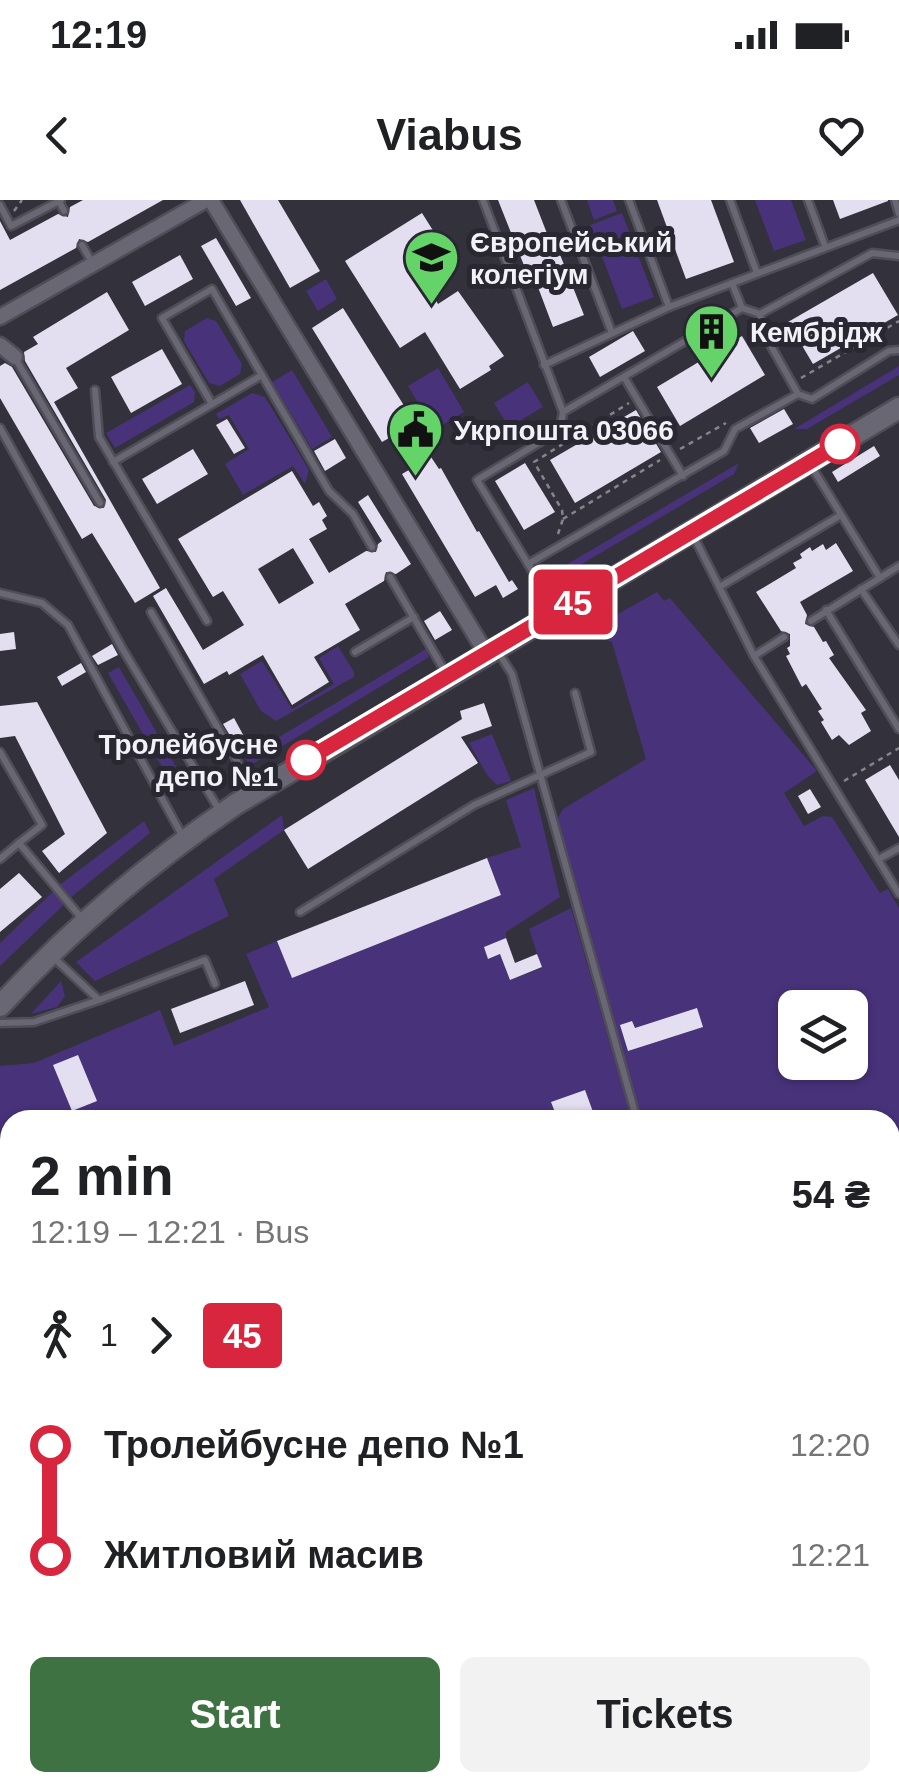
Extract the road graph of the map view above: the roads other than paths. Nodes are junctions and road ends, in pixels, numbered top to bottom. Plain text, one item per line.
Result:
1 (209, 200) edge
2 (483, 200) edge
3 (561, 200) edge
4 (629, 200) edge
5 (730, 200) edge
6 (808, 200) edge
7 (895, 200) edge
8 (60, 201) edge
9 (0, 205) edge
10 (64, 210) dead end
11 (899, 217) edge
12 (82, 244) dead end
13 (826, 246) junction
14 (899, 256) edge
15 (93, 264) junction
16 (757, 272) junction
17 (732, 282) junction
18 (669, 307) junction
19 (742, 308) junction
20 (760, 314) junction
21 (0, 317) edge
22 (612, 332) junction
23 (0, 344) edge
24 (899, 350) edge
25 (14, 357) joint
26 (544, 365) junction
27 (262, 375) junction
28 (624, 378) junction
29 (95, 390) dead end
30 (798, 394) junction
31 (212, 404) junction
32 (899, 408) edge
33 (563, 412) junction
34 (0, 428) edge
35 (114, 462) junction
36 (809, 463) junction
37 (683, 476) junction
38 (100, 503) dead end
39 (841, 515) junction
40 (691, 532) junction
41 (372, 547) dead end
42 (528, 564) junction
43 (899, 566) edge
44 (390, 577) dead end
45 (880, 578) junction
46 (720, 586) junction
47 (861, 589) junction
48 (0, 590) edge
49 (826, 610) junction
50 (151, 612) dead end
51 (556, 612) junction
52 (414, 617) junction
53 (810, 620) dead end
54 (207, 622) dead end
55 (784, 637) dead end
56 (899, 645) edge
57 (491, 650) junction
58 (355, 652) dead end
59 (754, 656) junction
60 (448, 676) junction
61 (575, 693) dead end
62 (899, 729) edge
63 (0, 752) edge
64 (540, 776) junction
65 (255, 792) junction
66 (222, 814) junction
67 (184, 839) junction
68 (19, 843) junction
69 (899, 848) edge
70 (0, 859) edge
71 (879, 860) junction
72 (899, 894) edge
73 (300, 912) dead end
74 (84, 921) junction
75 (50, 954) junction
76 (215, 984) dead end
77 (99, 1000) junction
78 (0, 1006) edge
79 (0, 1024) edge
80 (634, 1110) edge

1 - 15 street
1 - 57 street
2 - 26 lane
3 - 22 lane
4 - 18 lane
5 - 16 lane
6 - 13 lane
7 - 11 lane
8 - 9 lane
8 - 10 lane
11 - 13 lane
12 - 15 lane
13 - 16 lane
14 - 20 lane
15 - 21 street
16 - 17 lane
17 - 18 lane
17 - 19 lane
18 - 22 lane
19 - 20 lane
19 - 28 lane
20 - 30 lane
22 - 26 lane
23 - 25 street
24 - 30 lane
25 - 38 lane
26 - 33 lane
27 - 31 lane
27 - 31 lane
27 - 41 lane
28 - 33 lane
28 - 37 lane
29 - 35 lane
30 - 37 lane
31 - 35 lane
32 - 36 main road
33 - 42 lane
34 - 66 lane
35 - 54 lane
36 - 39 lane
36 - 40 main road
37 - 42 lane
39 - 45 lane
39 - 46 lane
40 - 46 lane
40 - 51 main road
42 - 51 lane
43 - 45 lane
44 - 52 lane
45 - 47 lane
46 - 59 lane
47 - 49 lane
47 - 56 lane
48 - 67 lane
49 - 53 lane
49 - 62 lane
50 - 65 lane
51 - 57 main road
52 - 58 lane
52 - 60 lane
55 - 59 lane
57 - 60 main road
57 - 64 lane
59 - 71 lane
60 - 65 main road
61 - 64 lane
63 - 68 lane
64 - 73 lane
64 - 80 lane
65 - 66 main road
66 - 67 main road
67 - 74 main road
68 - 70 lane
68 - 74 lane
69 - 71 lane
71 - 72 lane
74 - 75 main road
75 - 77 lane
75 - 78 main road
76 - 77 lane
77 - 79 lane

